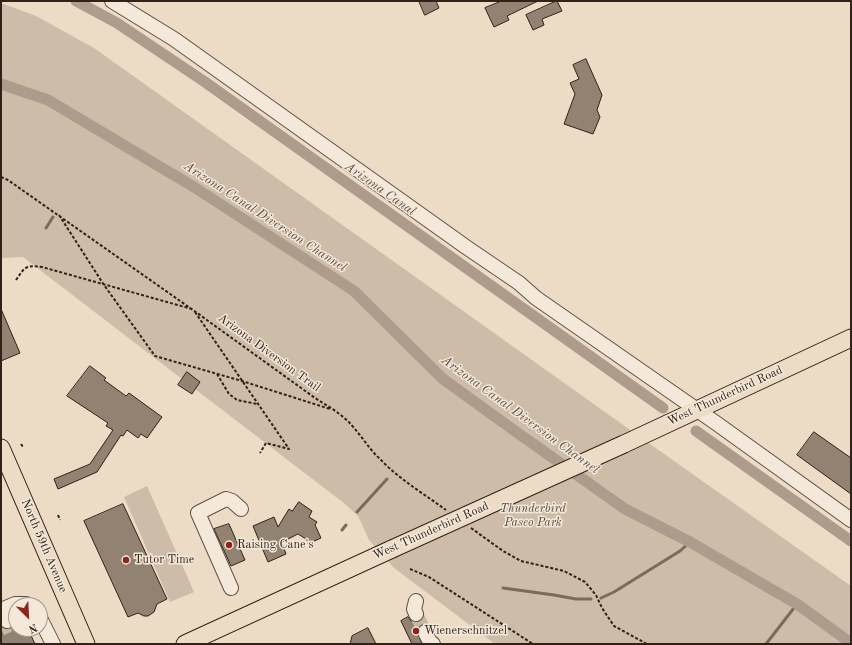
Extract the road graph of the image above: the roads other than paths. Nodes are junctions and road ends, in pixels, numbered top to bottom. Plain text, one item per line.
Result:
1 (112, 1) edge
2 (851, 338) edge
3 (693, 411) junction
4 (1, 448) edge
5 (238, 510) dead end
6 (851, 520) edge
7 (231, 588) dead end
8 (425, 632) tunnel mouth
9 (48, 634) edge
10 (53, 644) edge
11 (86, 644) edge
12 (185, 644) edge
13 (433, 644) edge

1 - 3 lane
2 - 3 main road, West Thunderbird Road
3 - 6 lane
3 - 12 main road, West Thunderbird Road, bridge
4 - 11 main road, North 59th Avenue
5 - 7 lane
8 - 13 lane
9 - 10 lane

